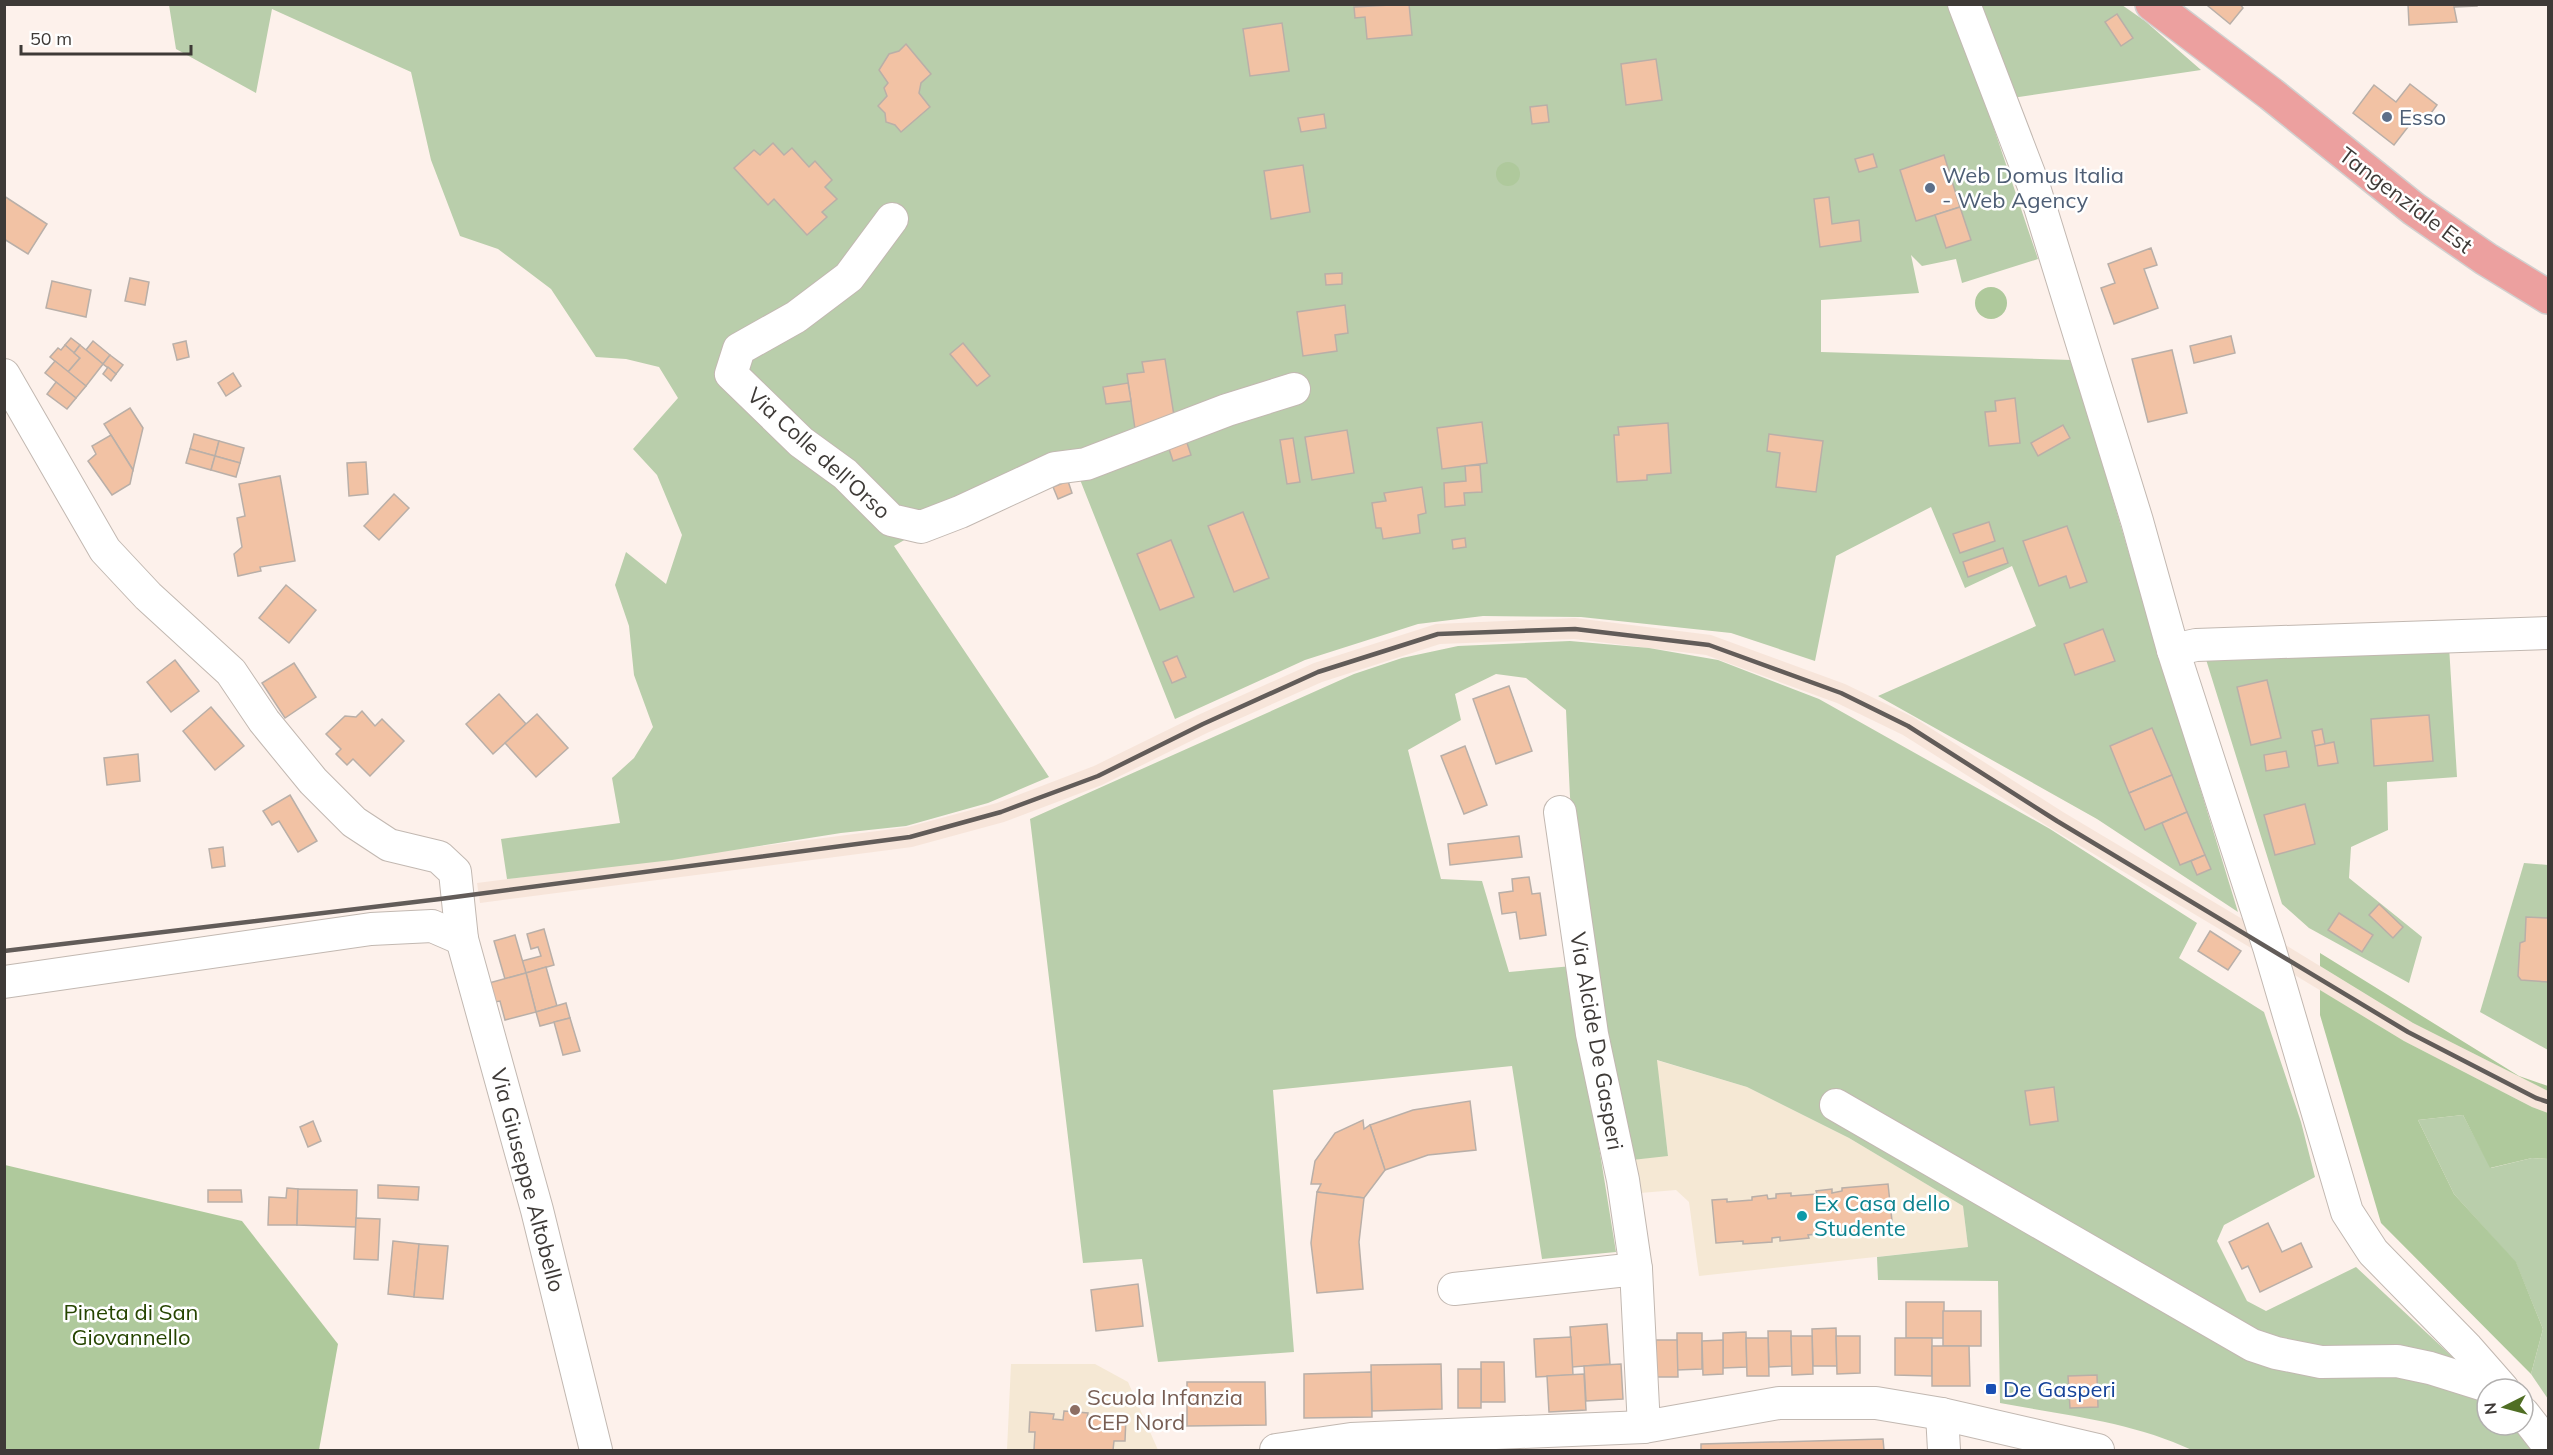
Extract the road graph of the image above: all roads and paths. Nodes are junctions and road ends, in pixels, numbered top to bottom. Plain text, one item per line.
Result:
1 (1964, 4) edge
2 (2152, 4) edge
3 (892, 219) dead end
4 (2548, 297) edge
5 (4, 375) edge
6 (1293, 389) dead end
7 (2548, 633) edge
8 (2173, 650) junction
9 (1560, 812) dead end
10 (461, 924) junction
11 (4, 982) edge
12 (1836, 1105) dead end
13 (1636, 1269) junction
14 (1454, 1289) dead end
15 (2427, 1307) junction
16 (2467, 1348) junction
17 (2414, 1360) junction
18 (2492, 1377) edge
19 (2475, 1381) edge
20 (1942, 1414) junction
21 (1644, 1427) junction
22 (2535, 1428) edge
23 (1676, 1437) edge
24 (2548, 1445) edge
25 (596, 1450) edge
26 (1276, 1450) edge
27 (1944, 1450) edge
28 (2098, 1450) edge

1 - 8 street
2 - 4 main road, Tangenziale Est
3 - 6 street, Via Colle dell'Orso
5 - 10 street, Via Giuseppe Altobello
7 - 8 street
8 - 15 street
9 - 13 street, Via Alcide De Gasperi
10 - 11 street
10 - 25 street, Via Giuseppe Altobello
12 - 17 street
13 - 14 street
13 - 21 street, Via Alcide De Gasperi
15 - 16 street
15 - 17 street
16 - 17 street
16 - 18 street
17 - 19 street
20 - 23 street
20 - 27 street
20 - 28 street
21 - 23 street
21 - 26 street
22 - 24 street

